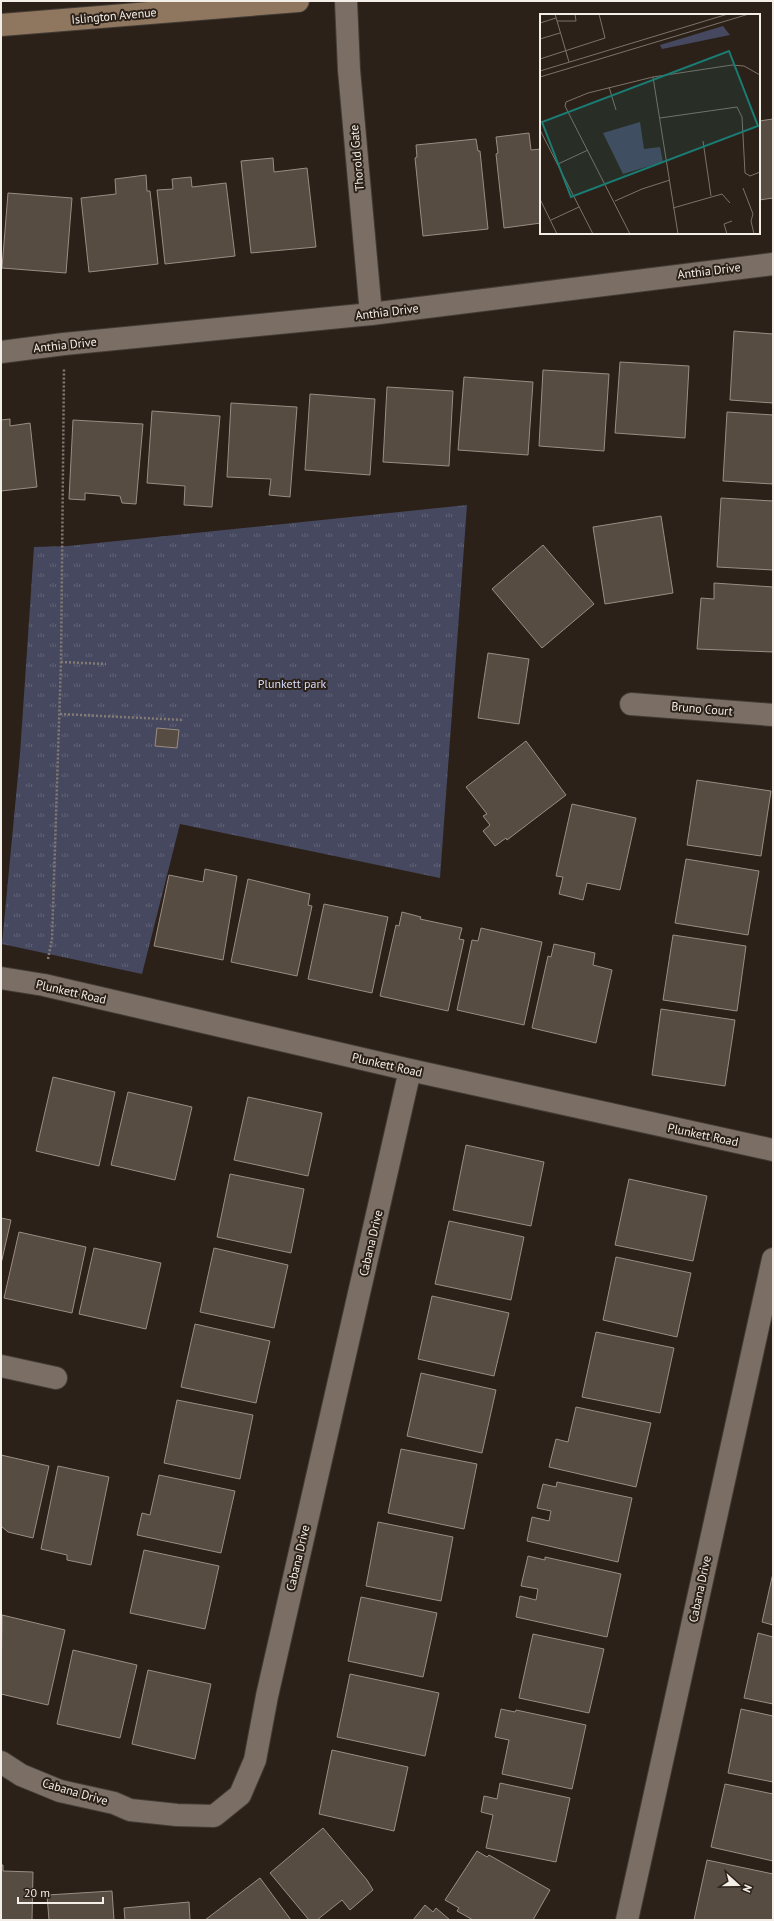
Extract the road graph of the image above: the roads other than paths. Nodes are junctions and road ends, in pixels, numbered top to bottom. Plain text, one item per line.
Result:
1 (298, 1) edge
2 (346, 1) edge
3 (1, 25) edge
4 (773, 264) edge
5 (371, 314) junction
6 (1, 352) edge
7 (631, 704) dead end
8 (773, 715) edge
9 (1, 978) edge
10 (410, 1070) junction
11 (773, 1150) edge
12 (773, 1259) edge
13 (1, 1366) edge
14 (56, 1378) dead end
15 (1, 1762) edge
16 (627, 1920) edge

1 - 3 main road, Islington Avenue
2 - 5 street, Thorold Gate
4 - 5 street, Anthia Drive
5 - 6 street, Anthia Drive
7 - 8 street, Bruno Court
9 - 10 street, Plunkett Road
10 - 11 street, Plunkett Road
10 - 15 street, Cabana Drive
12 - 16 street, Cabana Drive
13 - 14 street

